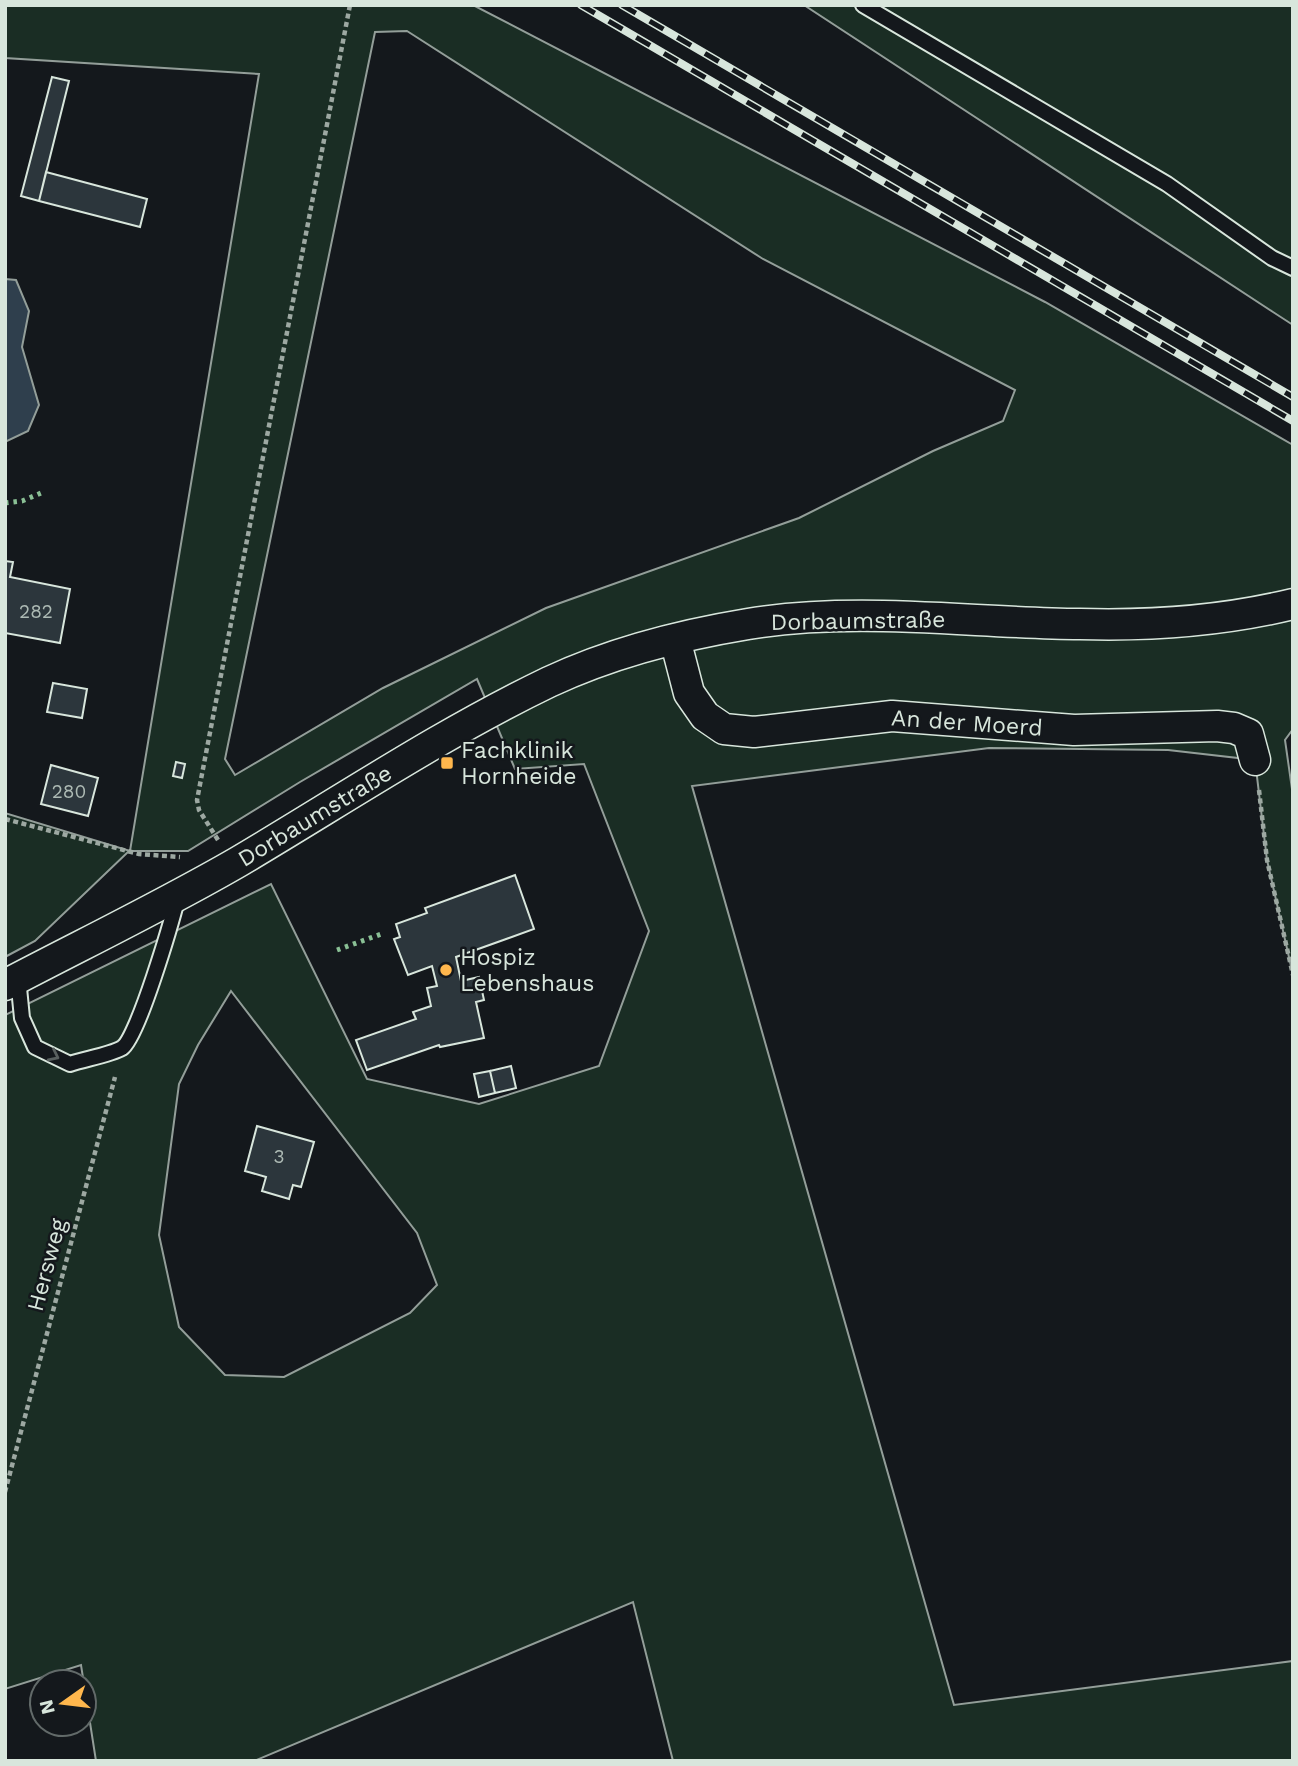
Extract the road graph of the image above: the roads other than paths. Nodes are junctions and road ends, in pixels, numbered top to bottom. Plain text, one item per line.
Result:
1 (863, 5) edge
2 (1293, 268) edge
3 (1293, 604) edge
4 (675, 639) junction
5 (1255, 760) road end
6 (179, 894) junction
7 (12, 982) edge

1 - 2 lane
3 - 4 street, Dorbaumstraße
4 - 5 street, An der Moerd
4 - 6 street, Dorbaumstraße
6 - 7 street, Dorbaumstraße
7 -> 6 lane

